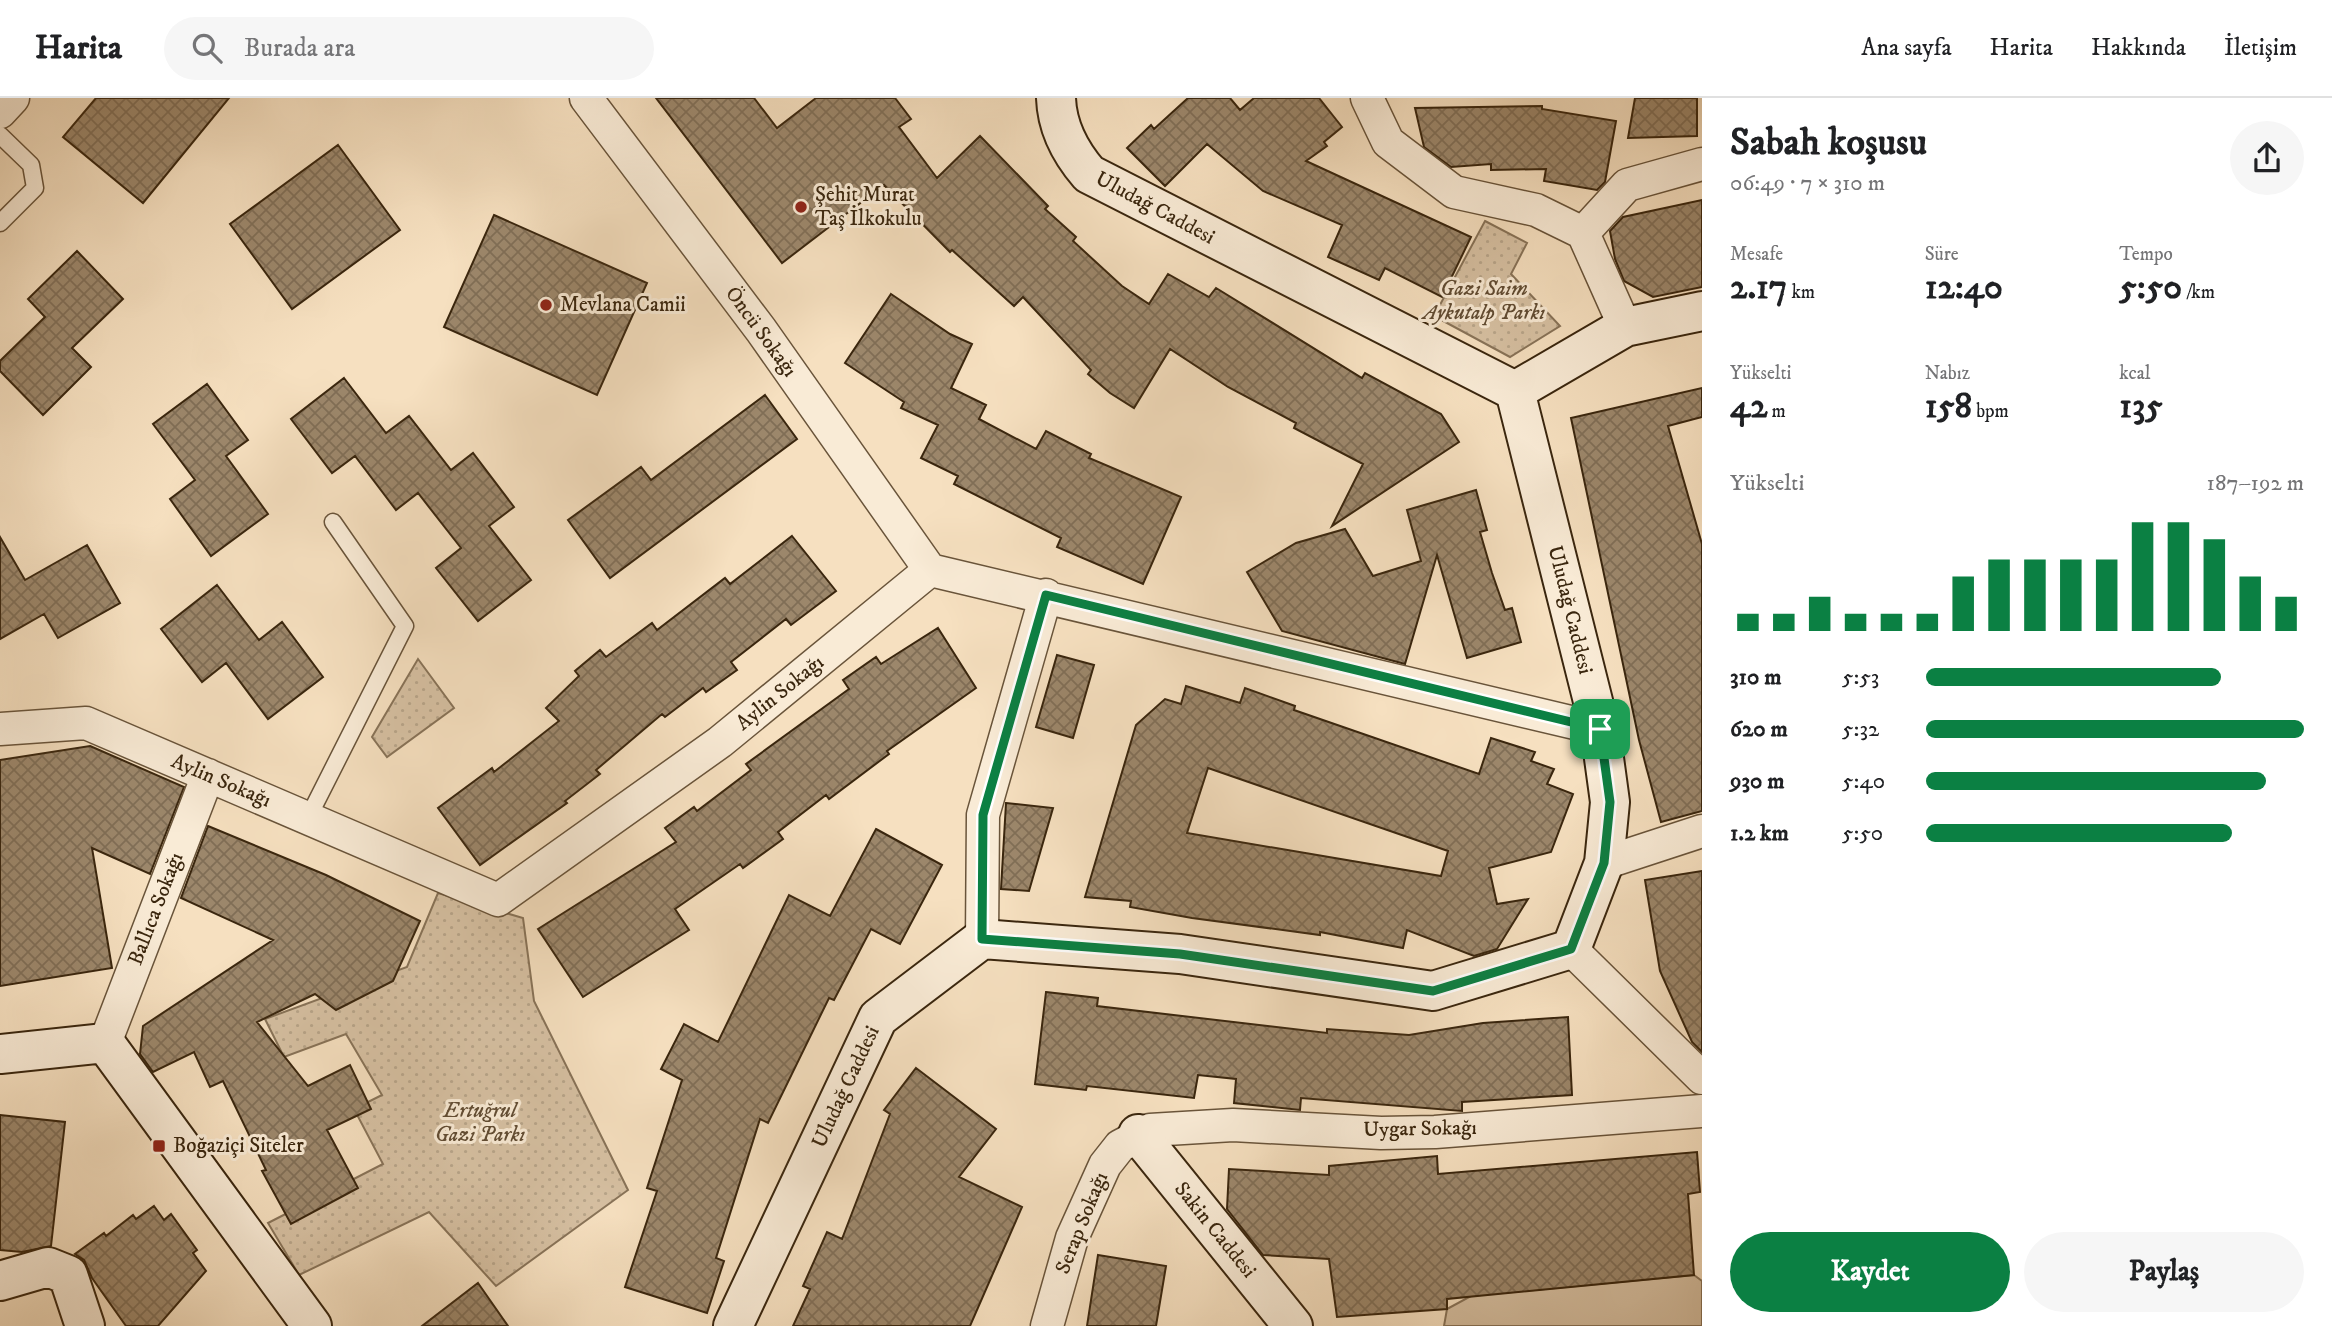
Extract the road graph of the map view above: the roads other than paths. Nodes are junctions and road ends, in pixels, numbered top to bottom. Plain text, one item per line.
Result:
1 (13, 98) edge
2 (586, 98) edge
3 (1055, 98) edge
4 (1367, 98) edge
5 (0, 112) edge
6 (0, 135) edge
7 (1702, 164) edge
8 (0, 223) edge
9 (1583, 233) junction
10 (1702, 311) edge
11 (1625, 327) junction
12 (1515, 391) junction
13 (333, 522) dead end
14 (930, 570) junction
15 (1046, 595) junction
16 (0, 729) edge
17 (1600, 729) junction
18 (208, 775) junction
19 (308, 818) junction
20 (1702, 831) edge
21 (1604, 863) junction
22 (982, 939) junction
23 (1571, 949) junction
24 (105, 1043) junction
25 (0, 1054) edge
26 (1702, 1078) edge
27 (1702, 1111) edge
28 (1138, 1134) junction
29 (0, 1281) edge
30 (85, 1326) edge
31 (312, 1326) edge
32 (733, 1326) edge
33 (1047, 1326) edge
34 (1293, 1326) edge

1 - 5 street
2 - 14 street, Öncü Sokağı
3 - 12 main road, Uludağ Caddesi
4 - 9 street
6 - 8 lane
7 - 9 street
9 - 11 street
10 - 11 main road
11 - 12 main road
12 - 17 main road, Uludağ Caddesi
13 - 19 lane
14 - 15 street
14 - 19 street, Aylin Sokağı
15 - 17 street
15 - 22 street
16 - 18 street, Aylin Sokağı
17 - 21 main road, Uludağ Caddesi
18 - 19 street, Aylin Sokağı
18 - 24 street, Ballıca Sokağı
20 - 21 street
21 - 23 main road, Uludağ Caddesi
22 - 23 main road
22 - 32 main road, Uludağ Caddesi
23 - 26 street
24 - 25 main road
24 - 31 main road
27 - 28 street, Uygar Sokağı
28 - 33 street, Serap Sokağı
28 - 34 main road, Sakin Caddesi
29 - 30 main road

